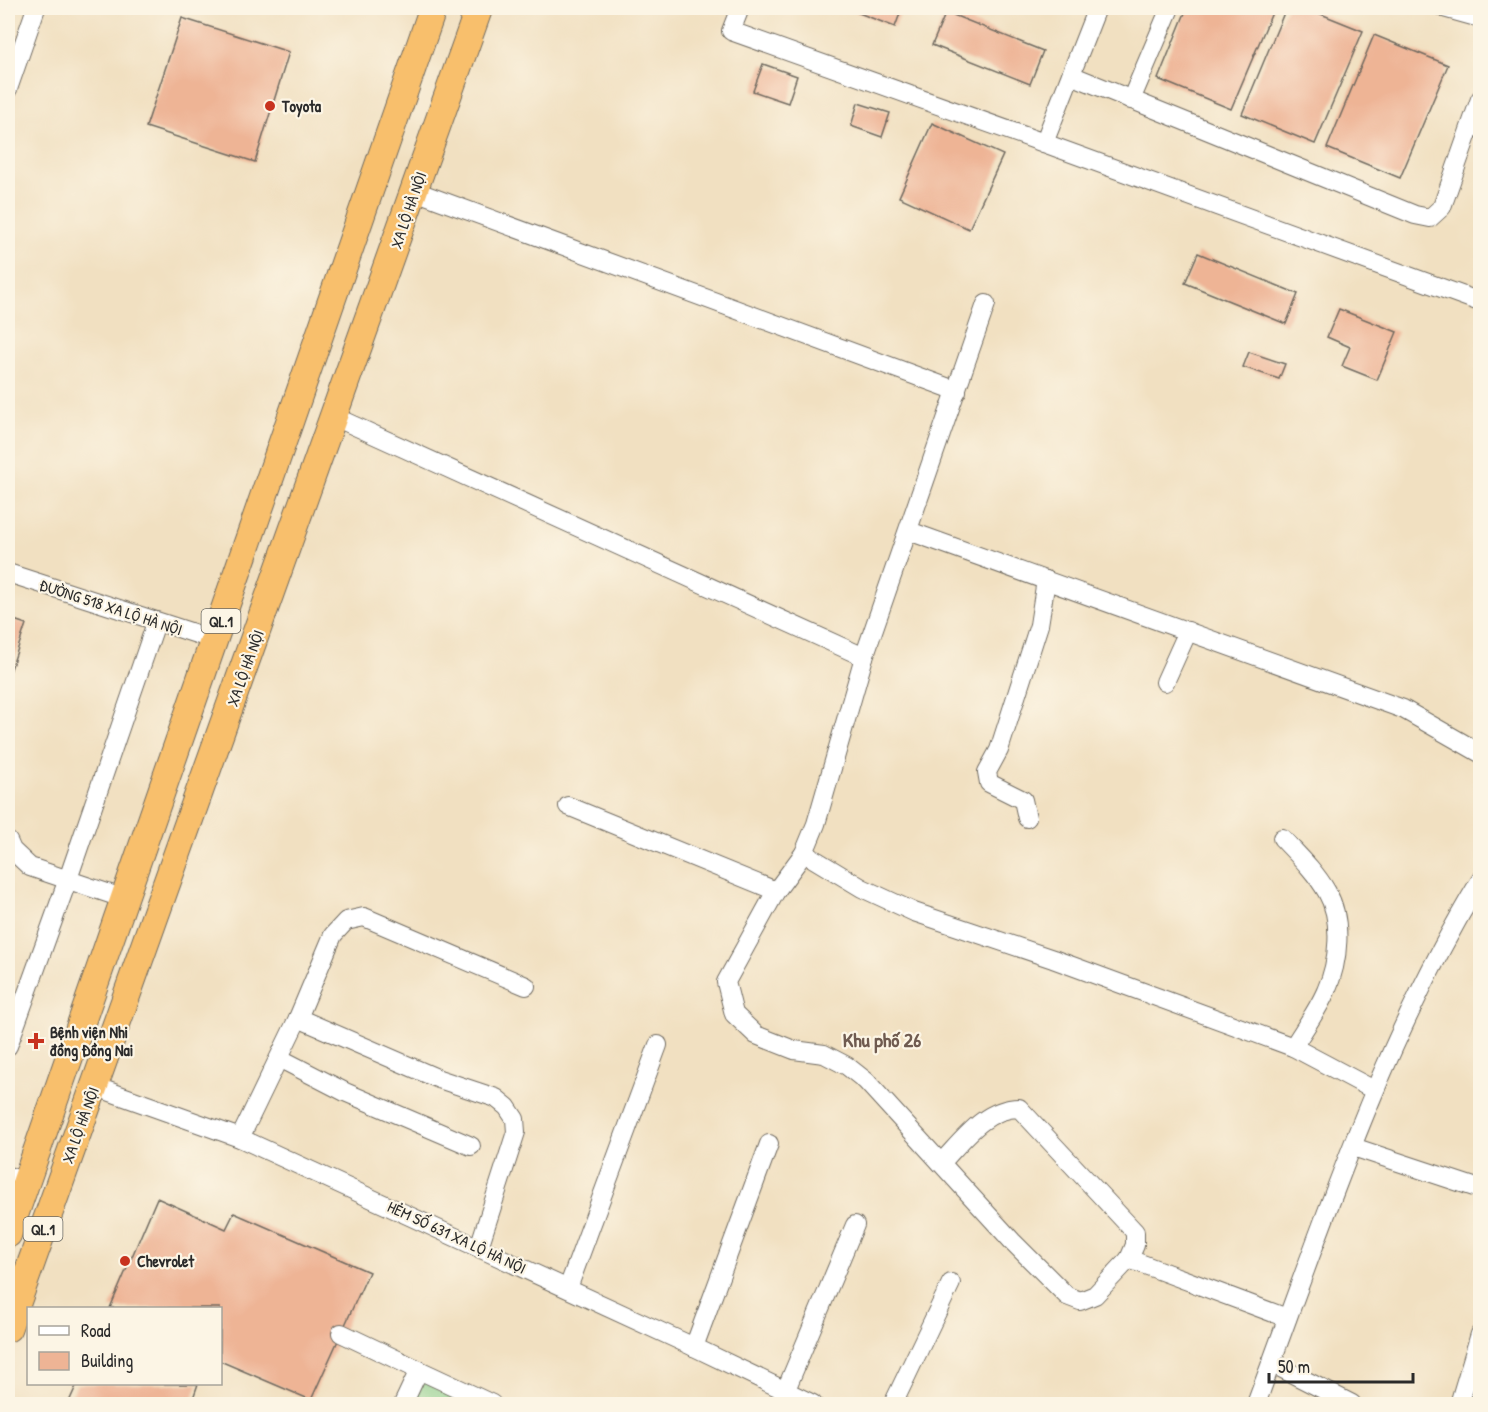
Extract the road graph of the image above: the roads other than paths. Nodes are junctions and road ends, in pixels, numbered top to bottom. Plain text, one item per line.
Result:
1 (36, 8) edge
2 (433, 8) edge
3 (479, 8) edge
4 (740, 8) edge
5 (1097, 8) edge
6 (1170, 8) edge
7 (1444, 8) edge
8 (1480, 18) edge
9 (1071, 75) junction
10 (8, 89) edge
11 (1480, 99) edge
12 (1131, 100) junction
13 (1044, 143) junction
14 (415, 191) junction
15 (1480, 302) edge
16 (986, 303) dead end
17 (957, 391) junction
18 (335, 417) junction
19 (909, 531) junction
20 (8, 573) edge
21 (1047, 580) junction
22 (156, 622) junction
23 (1188, 632) junction
24 (215, 640) junction
25 (864, 657) junction
26 (1165, 682) dead end
27 (1480, 753) edge
28 (568, 806) dead end
29 (1028, 818) dead end
30 (1282, 838) dead end
31 (8, 842) edge
32 (804, 853) junction
33 (68, 879) junction
34 (1480, 881) edge
35 (776, 891) junction
36 (125, 899) junction
37 (526, 986) dead end
38 (298, 1018) junction
39 (658, 1045) dead end
40 (8, 1046) edge
41 (1293, 1047) junction
42 (279, 1058) junction
43 (94, 1086) junction
44 (1374, 1089) junction
45 (240, 1138) junction
46 (769, 1144) dead end
47 (471, 1146) dead end
48 (1353, 1147) junction
49 (941, 1163) junction
50 (17, 1179) edge
51 (1480, 1190) edge
52 (855, 1225) dead end
53 (8, 1234) edge
54 (479, 1247) junction
55 (1129, 1259) junction
56 (951, 1283) dead end
57 (568, 1288) junction
58 (1287, 1318) junction
59 (8, 1328) edge
60 (341, 1333) dead end
61 (1480, 1334) edge
62 (694, 1347) junction
63 (1271, 1363) junction
64 (419, 1370) junction
65 (785, 1392) junction
66 (405, 1404) edge
67 (492, 1404) edge
68 (813, 1404) edge
69 (893, 1404) edge
70 (1256, 1404) edge
71 (1352, 1404) edge
72 (1459, 1404) edge

1 - 10 street
2 - 24 highway, XA LỘ HÀ NỘI / QL.1
3 - 14 highway, XA LỘ HÀ NỘI / QL.1
4 - 13 street
5 - 9 street
6 - 12 street
7 - 8 street
9 - 12 street
9 - 13 street
11 - 12 street
13 - 15 street
14 - 17 street
14 - 18 highway, XA LỘ HÀ NỘI / QL.1
16 - 17 street
17 - 19 street
18 - 25 street
18 - 43 highway, XA LỘ HÀ NỘI / QL.1
19 - 21 street
19 - 25 street
20 - 22 street, ĐƯỜNG 518 XA LỘ HÀ NỘI
21 - 23 street
21 - 29 street
22 - 24 street, ĐƯỜNG 518 XA LỘ HÀ NỘI
22 - 33 street
23 - 26 street
23 - 27 street
24 - 36 highway, XA LỘ HÀ NỘI / QL.1
25 - 32 street
28 - 35 street
30 - 41 street
31 - 33 street
32 - 35 street
32 - 41 street
33 - 36 street
33 - 40 street
34 - 44 street
35 - 49 street
36 - 50 highway, XA LỘ HÀ NỘI / QL.1
37 - 38 street
38 - 42 street
38 - 54 street
39 - 57 street
41 - 44 street
42 - 45 street
42 - 47 street
43 - 45 street, HẺM SỐ 631 XA LỘ HÀ NỘI
43 - 59 highway, XA LỘ HÀ NỘI / QL.1
44 - 48 street
45 - 54 street, HẺM SỐ 631 XA LỘ HÀ NỘI
46 - 62 street
48 - 51 street
48 - 58 street
49 - 55 street
49 - 55 street
50 - 53 highway, XA LỘ HÀ NỘI / QL.1
52 - 65 street
54 - 57 street, HẺM SỐ 631 XA LỘ HÀ NỘI
55 - 58 street
56 - 69 street
57 - 62 street, HẺM SỐ 631 XA LỘ HÀ NỘI
58 - 63 street
60 - 64 street
61 - 72 street
62 - 65 street, HẺM SỐ 631 XA LỘ HÀ NỘI
63 - 70 street
63 - 71 street
64 - 66 street
64 - 67 street
65 - 68 street, HẺM SỐ 631 XA LỘ HÀ NỘI

